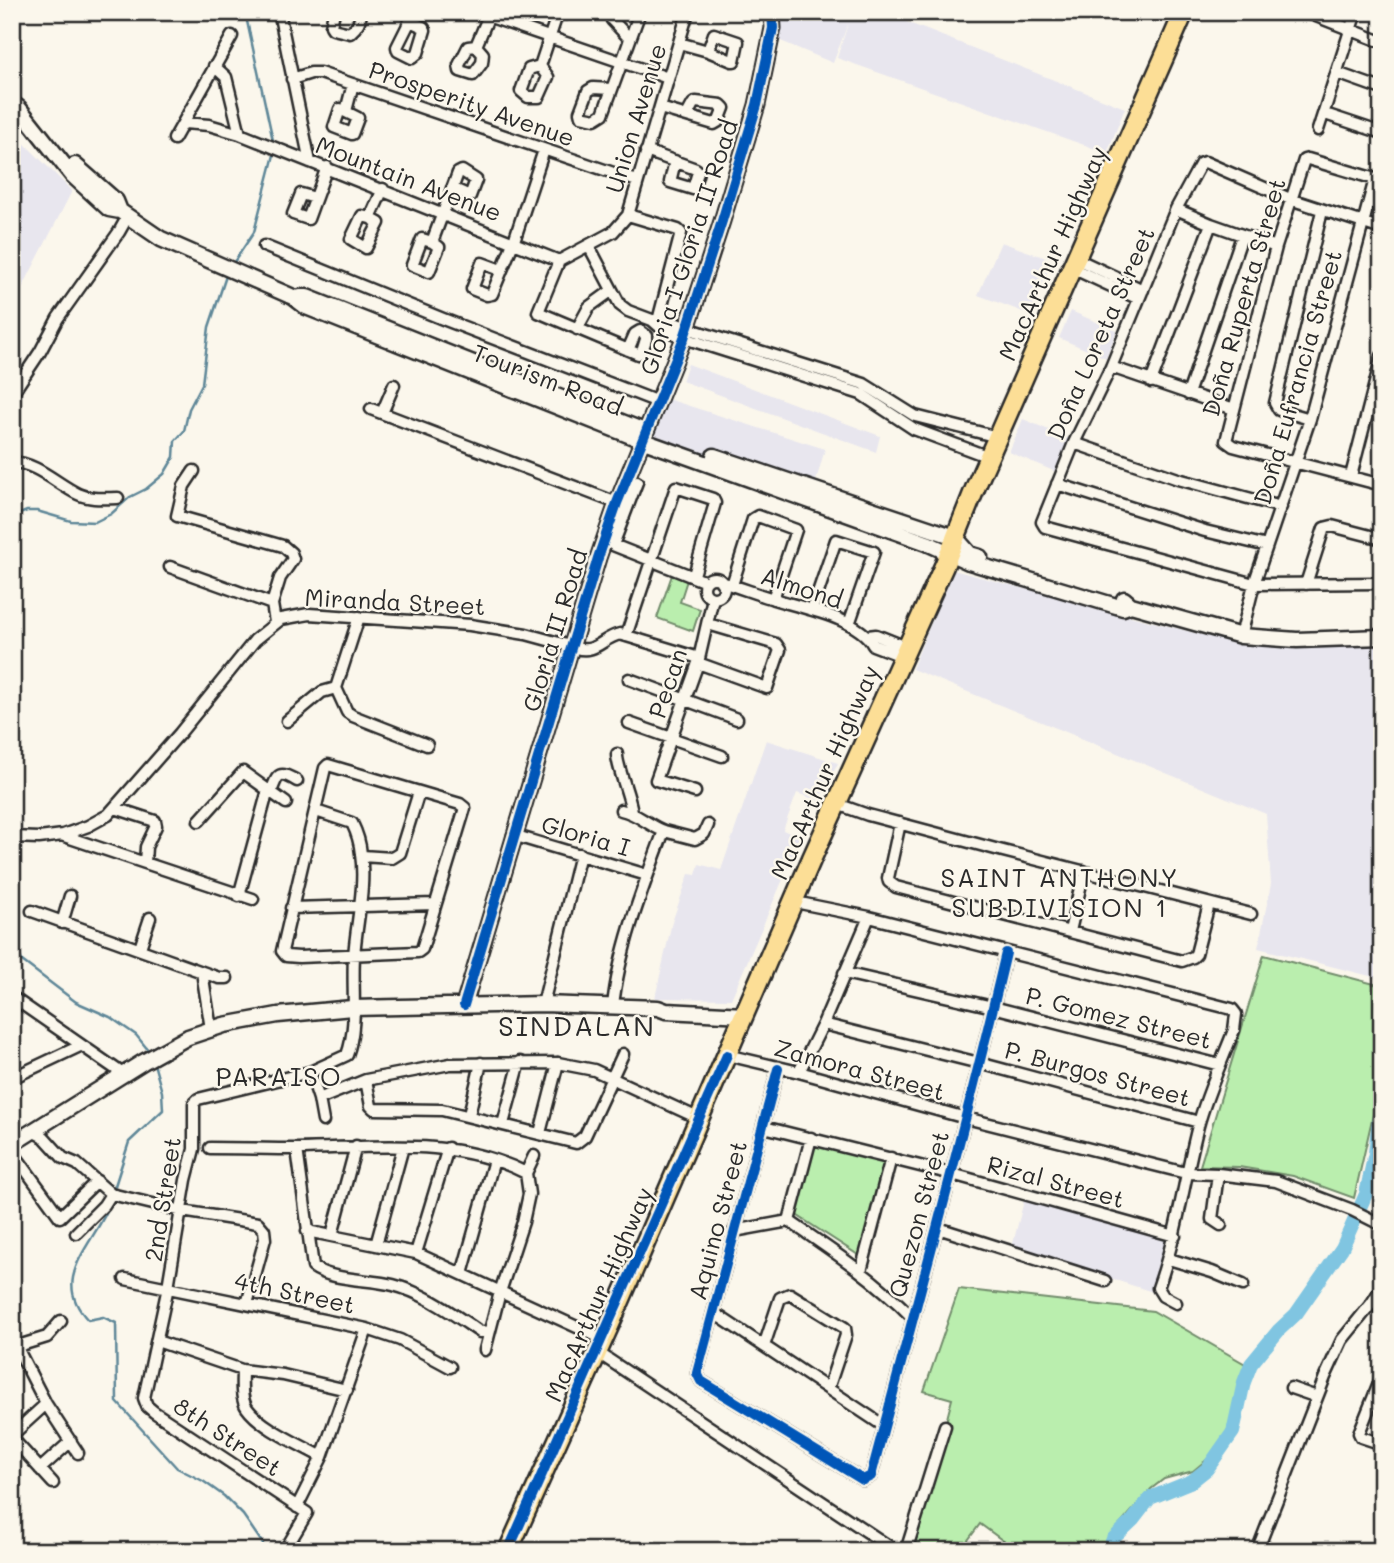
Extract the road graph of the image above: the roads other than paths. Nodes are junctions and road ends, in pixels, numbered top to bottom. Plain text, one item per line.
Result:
1 (279, 12) edge
2 (334, 12) edge
3 (361, 12) edge
4 (420, 12) edge
5 (476, 12) edge
6 (559, 12) edge
7 (568, 12) edge
8 (615, 12) edge
9 (640, 12) edge
10 (688, 12) edge
11 (772, 12) edge
12 (1184, 12) edge
13 (1306, 12) edge
14 (1356, 12) edge
15 (489, 14) edge
16 (416, 23) dead end
17 (1349, 30) junction
18 (232, 36) dead end
19 (551, 37) junction
20 (629, 38) junction
21 (1382, 42) edge
22 (679, 43) junction
23 (476, 46) dead end
24 (708, 51) junction
25 (622, 62) junction
26 (215, 66) junction
27 (540, 66) dead end
28 (1337, 73) junction
29 (668, 78) junction
30 (292, 79) junction
31 (353, 84) junction
32 (611, 89) junction
33 (1382, 89) edge
34 (12, 92) edge
35 (12, 103) edge
36 (660, 108) junction
37 (346, 111) dead end
38 (1325, 114) junction
39 (687, 116) junction
40 (184, 123) junction
41 (1318, 130) dead end
42 (1382, 133) edge
43 (240, 134) junction
44 (174, 139) dead end
45 (544, 150) junction
46 (646, 151) junction
47 (675, 161) junction
48 (310, 162) junction
49 (327, 167) junction
50 (1378, 180) edge
51 (638, 181) junction
52 (452, 188) junction
53 (383, 189) junction
54 (315, 198) junction
55 (1290, 199) junction
56 (1176, 209) junction
57 (1322, 211) junction
58 (124, 214) junction
59 (444, 214) junction
60 (628, 215) junction
61 (370, 218) dead end
62 (1364, 223) junction
63 (1210, 224) junction
64 (1382, 229) edge
65 (1242, 236) junction
66 (514, 241) junction
67 (432, 242) dead end
68 (264, 246) dead end
69 (589, 246) junction
70 (1276, 247) junction
71 (559, 261) junction
72 (1081, 267) junction
73 (501, 270) junction
74 (611, 291) junction
75 (1141, 294) junction
76 (656, 319) junction
77 (577, 329) junction
78 (686, 333) junction
79 (628, 349) junction
80 (1382, 356) edge
81 (1111, 367) junction
82 (1151, 382) junction
83 (394, 385) dead end
84 (12, 394) edge
85 (1188, 394) junction
86 (658, 402) junction
87 (371, 409) dead end
88 (1234, 409) junction
89 (382, 413) junction
90 (915, 416) junction
91 (1310, 419) junction
92 (910, 428) junction
93 (643, 436) junction
94 (998, 437) junction
95 (1074, 443) junction
96 (989, 457) junction
97 (12, 462) edge
98 (1296, 462) junction
99 (194, 471) dead end
100 (1351, 476) junction
101 (637, 482) dead end
102 (1057, 484) junction
103 (1382, 485) edge
104 (118, 498) dead end
105 (617, 503) junction
106 (1281, 508) junction
107 (1382, 540) edge
108 (952, 545) junction
109 (1267, 546) junction
110 (652, 559) junction
111 (170, 567) dead end
112 (694, 575) junction
113 (706, 582) junction
114 (721, 582) junction
115 (1382, 583) edge
116 (1254, 584) junction
117 (1306, 584) junction
118 (733, 585) junction
119 (713, 598) junction
120 (773, 599) junction
121 (272, 604) junction
122 (812, 610) junction
123 (359, 617) junction
124 (275, 622) junction
125 (708, 624) junction
126 (849, 624) junction
127 (626, 636) junction
128 (1241, 636) junction
129 (1382, 637) edge
130 (573, 647) junction
131 (904, 652) junction
132 (698, 661) junction
133 (629, 679) dead end
134 (336, 688) junction
135 (683, 699) junction
136 (737, 719) dead end
137 (287, 721) dead end
138 (629, 723) dead end
139 (670, 739) junction
140 (427, 745) dead end
141 (617, 754) dead end
142 (722, 756) dead end
143 (297, 781) dead end
144 (270, 791) junction
145 (419, 792) junction
146 (695, 792) dead end
147 (286, 803) dead end
148 (837, 804) junction
149 (115, 808) junction
150 (621, 810) dead end
151 (316, 811) junction
152 (632, 812) junction
153 (199, 821) dead end
154 (900, 823) junction
155 (708, 825) dead end
156 (664, 831) junction
157 (63, 835) junction
158 (513, 835) junction
159 (12, 837) edge
160 (580, 854) junction
161 (362, 856) junction
162 (145, 863) junction
163 (1084, 871) junction
164 (647, 875) junction
165 (70, 896) dead end
166 (239, 896) junction
167 (253, 899) dead end
168 (794, 902) junction
169 (435, 904) junction
170 (1209, 904) junction
171 (361, 905) junction
172 (291, 908) junction
173 (32, 911) dead end
174 (1251, 914) dead end
175 (869, 917) junction
176 (150, 918) dead end
177 (62, 923) junction
178 (1070, 931) junction
179 (140, 948) junction
180 (1006, 953) junction
181 (354, 955) junction
182 (202, 972) junction
183 (844, 972) junction
184 (227, 978) dead end
185 (15, 1003) edge
186 (543, 1004) junction
187 (464, 1005) junction
188 (614, 1006) junction
189 (993, 1007) junction
190 (352, 1008) junction
191 (746, 1012) junction
192 (823, 1024) junction
193 (211, 1029) junction
194 (80, 1046) junction
195 (622, 1054) dead end
196 (727, 1055) junction
197 (520, 1062) junction
198 (481, 1063) junction
199 (558, 1063) junction
200 (979, 1063) junction
201 (1220, 1065) junction
202 (778, 1069) junction
203 (310, 1072) junction
204 (799, 1072) junction
205 (123, 1074) junction
206 (12, 1077) edge
207 (613, 1079) junction
208 (366, 1080) junction
209 (319, 1098) junction
210 (469, 1115) junction
211 (698, 1118) junction
212 (966, 1118) junction
213 (323, 1121) dead end
214 (1199, 1122) junction
215 (503, 1124) junction
216 (764, 1127) junction
217 (34, 1132) junction
218 (540, 1133) junction
219 (811, 1138) junction
220 (12, 1144) edge
221 (356, 1146) junction
222 (210, 1147) dead end
223 (403, 1147) junction
224 (448, 1148) junction
225 (297, 1149) junction
226 (12, 1151) edge
227 (534, 1156) dead end
228 (891, 1158) junction
229 (494, 1160) junction
230 (526, 1173) junction
231 (1186, 1173) junction
232 (952, 1174) junction
233 (1218, 1174) junction
234 (97, 1181) junction
235 (115, 1195) junction
236 (182, 1211) junction
237 (789, 1221) junction
238 (1221, 1225) dead end
239 (1382, 1225) edge
240 (938, 1228) junction
241 (307, 1231) junction
242 (734, 1231) junction
243 (76, 1233) dead end
244 (332, 1235) junction
245 (1175, 1236) junction
246 (376, 1245) junction
247 (416, 1253) junction
248 (1169, 1259) junction
249 (861, 1270) junction
250 (461, 1274) junction
251 (125, 1279) dead end
252 (1105, 1281) dead end
253 (1243, 1285) dead end
254 (168, 1287) junction
255 (1382, 1287) edge
256 (500, 1292) junction
257 (1176, 1303) dead end
258 (247, 1304) junction
259 (1377, 1305) edge
260 (714, 1313) junction
261 (912, 1317) junction
262 (61, 1321) dead end
263 (367, 1329) junction
264 (491, 1331) junction
265 (157, 1341) junction
266 (15, 1342) edge
267 (600, 1345) junction
268 (764, 1346) junction
269 (485, 1350) dead end
270 (450, 1367) dead end
271 (242, 1370) junction
272 (1382, 1376) edge
273 (1291, 1388) dead end
274 (828, 1389) junction
275 (347, 1390) junction
276 (1317, 1397) junction
277 (1376, 1403) edge
278 (46, 1404) junction
279 (884, 1426) junction
280 (945, 1426) dead end
281 (12, 1436) edge
282 (71, 1441) junction
283 (1382, 1444) edge
284 (78, 1453) dead end
285 (322, 1457) junction
286 (40, 1469) junction
287 (863, 1480) joint
288 (53, 1483) dead end
289 (297, 1507) junction
290 (285, 1550) edge
291 (508, 1551) edge
292 (896, 1551) edge
293 (906, 1551) edge
294 (1257, 1551) edge

1 - 30 street
2 - 3 street
4 - 16 street
5 - 15 street
6 - 7 street
6 - 19 street
8 - 20 street
9 - 20 street
10 - 22 street, Union Avenue
11 - 78 main road, Gloria I Gloria II Road
12 - 72 highway, MacArthur Highway
13 - 17 street
14 - 17 street
15 - 19 street
15 - 23 street
17 - 21 street
17 - 28 street
18 - 26 street
19 - 25 street
19 - 27 street
20 - 25 street
22 - 24 street
22 - 29 street, Union Avenue
24 - 24 street
25 - 29 street
25 - 32 street
26 - 40 street
26 - 43 street
28 - 33 street
28 - 38 street
29 - 36 street, Union Avenue
30 - 31 street, Prosperity Avenue
30 - 48 street
31 - 37 street
31 - 45 street, Prosperity Avenue
32 - 32 street
34 - 58 main road, Tourism Road
35 - 58 main road, Tourism Road
36 - 39 street
36 - 46 street, Union Avenue
38 - 41 street
38 - 42 street
39 - 39 street
40 - 43 street, Mountain Avenue
40 - 44 street
43 - 48 street, Mountain Avenue
45 - 51 street, Prosperity Avenue
45 - 66 street
46 - 47 street
46 - 51 street, Union Avenue
47 - 47 street
48 - 49 street, Mountain Avenue
49 - 53 street, Mountain Avenue
49 - 54 street
50 - 55 street, Doña Ruperta Street
50 - 62 street, Doña Eufrancia Street
51 - 60 street, Union Avenue
52 - 52 street
52 - 59 street
53 - 59 street, Mountain Avenue
53 - 61 street
54 - 54 street
55 - 56 street, Doña Loreta Street
55 - 57 street
55 - 70 street, Doña Ruperta Street
56 - 63 street
56 - 75 street, Doña Loreta Street
57 - 62 street
57 - 91 street
58 - 84 street
58 - 93 main road, Tourism Road
59 - 66 street, Mountain Avenue
59 - 67 street
60 - 69 street, Union Avenue
60 - 76 street
62 - 64 street
62 - 91 street, Doña Eufrancia Street
63 - 65 street
63 - 82 street
65 - 70 street
65 - 85 street
66 - 71 street, Mountain Avenue
66 - 73 street
68 - 86 street
69 - 71 street
69 - 74 street
70 - 88 street, Doña Ruperta Street
71 - 77 street
72 - 75 street
72 - 94 highway, MacArthur Highway
73 - 73 street
74 - 76 street
74 - 77 street
75 - 81 street, Doña Loreta Street
76 - 78 street
77 - 79 street
78 - 86 main road, Gloria I Gloria II Road
78 - 90 street
78 - 92 street
79 - 79 street
80 - 100 street
81 - 82 street
81 - 95 street, Doña Loreta Street
82 - 85 street
83 - 89 street
85 - 88 street
86 - 93 main road, Gloria I Gloria II Road
87 - 89 street
88 - 98 street, Doña Ruperta Street
89 - 105 street
90 - 92 street
90 - 94 street
91 - 98 street, Doña Eufrancia Street
92 - 96 street
93 - 105 main road, Gloria II Road
93 - 108 main road, Tourism Road
94 - 96 highway, MacArthur Highway
95 - 102 street, Doña Loreta Street
95 - 106 street
96 - 108 highway, MacArthur Highway
97 - 104 street
98 - 100 street
98 - 106 street, Doña Eufrancia Street
99 - 121 street
100 - 103 street
101 - 110 street
102 - 109 street
102 - 116 street, Doña Loreta Street
105 - 130 main road, Gloria II Road
106 - 109 street, Doña Eufrancia Street
107 - 117 street
108 - 128 main road, Tourism Road
108 - 131 highway, MacArthur Highway
109 - 116 street, Doña Eufrancia Street
110 - 112 street
110 - 112 street
110 - 127 street
111 - 121 street
112 - 113 street
113 - 114 street
113 - 119 street
114 - 118 street, Almond
114 - 119 street
115 - 117 street
116 - 117 street
116 - 128 street, Doña Eufrancia Street
118 - 120 street, Almond
118 - 120 street
119 - 125 street, Pecan
120 - 122 street, Almond
121 - 124 street
122 - 126 street, Almond
122 - 126 street
123 - 124 street, Miranda Street
123 - 130 street, Miranda Street
123 - 134 street
124 - 149 street, Miranda Street
125 - 132 street, Pecan
125 - 132 street
126 - 131 street, Almond
127 - 130 street
127 - 132 street
128 - 129 main road, Tourism Road
130 - 158 main road, Gloria II Road
131 - 148 highway, MacArthur Highway
132 - 135 street, Pecan
133 - 135 street
134 - 137 street
134 - 140 street
135 - 136 street
135 - 139 street, Pecan
138 - 139 street
139 - 142 street
139 - 146 street, Pecan
141 - 152 street
143 - 144 street
144 - 147 street
144 - 153 street
144 - 166 street
145 - 151 street
145 - 161 street
145 - 169 street
148 - 154 street
148 - 168 highway, MacArthur Highway
149 - 157 street, Miranda Street
149 - 162 street
150 - 152 street
151 - 161 street
151 - 172 street
152 - 156 street
154 - 163 street
154 - 178 street
155 - 156 street
156 - 164 street
157 - 159 street
157 - 162 street
158 - 160 street, Gloria I
158 - 187 main road, Gloria II Road
160 - 164 street, Gloria I
160 - 186 street
161 - 171 street
162 - 166 street
163 - 170 street
163 - 178 street
164 - 188 street
165 - 177 street
166 - 167 street
168 - 175 street
168 - 191 highway, MacArthur Highway
169 - 171 street
169 - 181 street
170 - 174 street
170 - 178 street
171 - 172 street
171 - 181 street
172 - 181 street
173 - 177 street
175 - 180 street
175 - 183 street
176 - 179 street
177 - 179 street
179 - 182 street
180 - 189 street, Quezon Street
180 - 201 street
181 - 190 street
182 - 184 street
182 - 193 street
183 - 189 street, P. Gomez Street
183 - 192 street
185 - 194 street
186 - 187 main road
186 - 188 main road
187 - 190 main road
188 - 191 main road
189 - 200 street, Quezon Street
189 - 201 street, P. Gomez Street
190 - 193 main road
190 - 203 street, 2nd Street
191 - 196 highway, MacArthur Highway
192 - 200 street, P. Burgos Street
192 - 204 street
193 - 205 main road
194 - 205 street
194 - 206 street
195 - 207 street
196 - 202 street, Zamora Street
196 - 211 highway, MacArthur Highway
197 - 198 street
197 - 199 street
197 - 215 street
198 - 208 street
198 - 210 street
199 - 207 street
199 - 218 street
200 - 212 street, Quezon Street
200 - 214 street, P. Burgos Street
201 - 214 street
202 - 204 street, Zamora Street
202 - 216 street, Aquino Street
203 - 209 street
203 - 236 street, 2nd Street
204 - 212 street, Zamora Street
205 - 217 main road
207 - 211 street
207 - 218 street
208 - 209 street
208 - 210 street
209 - 213 street
210 - 215 street
211 - 267 highway, MacArthur Highway
212 - 231 street, Zamora Street
212 - 232 street, Quezon Street
214 - 231 street
215 - 218 street
216 - 219 street, Rizal Street
216 - 242 street, Aquino Street
217 - 220 main road
217 - 234 street
219 - 228 street, Rizal Street
219 - 237 street
221 - 223 street
221 - 225 street
221 - 244 street
222 - 225 street
223 - 224 street
223 - 246 street
224 - 229 street
224 - 247 street
225 - 241 street
226 - 234 street
227 - 230 street
228 - 232 street, Rizal Street
228 - 249 street
229 - 230 street
229 - 250 street
230 - 256 street
231 - 233 street, Zamora Street
231 - 245 street
232 - 240 street, Quezon Street
232 - 245 street, Rizal Street
233 - 238 street
233 - 239 street, Zamora Street
234 - 235 street
235 - 236 street
235 - 243 street
236 - 254 street, 2nd Street
236 - 258 street
237 - 242 street
237 - 249 street
240 - 252 street
240 - 261 street, Quezon Street
241 - 244 street
241 - 264 street
242 - 260 street, Aquino Street
244 - 246 street
245 - 248 street
246 - 247 street
247 - 250 street
248 - 253 street
248 - 257 street
249 - 261 street
250 - 256 street
251 - 254 street, 4th Street
254 - 258 street, 4th Street
254 - 265 street, 2nd Street
255 - 259 street
256 - 264 street
256 - 267 street
258 - 263 street, 4th Street
259 - 276 street
260 - 268 street
260 - 287 street, Aquino Street
261 - 279 street, Quezon Street
262 - 266 street
263 - 270 street, 4th Street
263 - 275 street
264 - 269 street
265 - 271 street
265 - 289 street, 8th Street
266 - 278 street
267 - 291 highway, MacArthur Highway
267 - 292 street
268 - 274 street
268 - 274 street
271 - 275 street
271 - 285 street
272 - 277 street
273 - 276 street
274 - 279 street
275 - 285 street
276 - 294 street
277 - 283 street
278 - 281 street
278 - 282 street
279 - 287 street, Quezon Street
280 - 293 street
281 - 286 street
282 - 284 street
282 - 286 street
285 - 289 street
286 - 288 street
289 - 290 street, 8th Street

